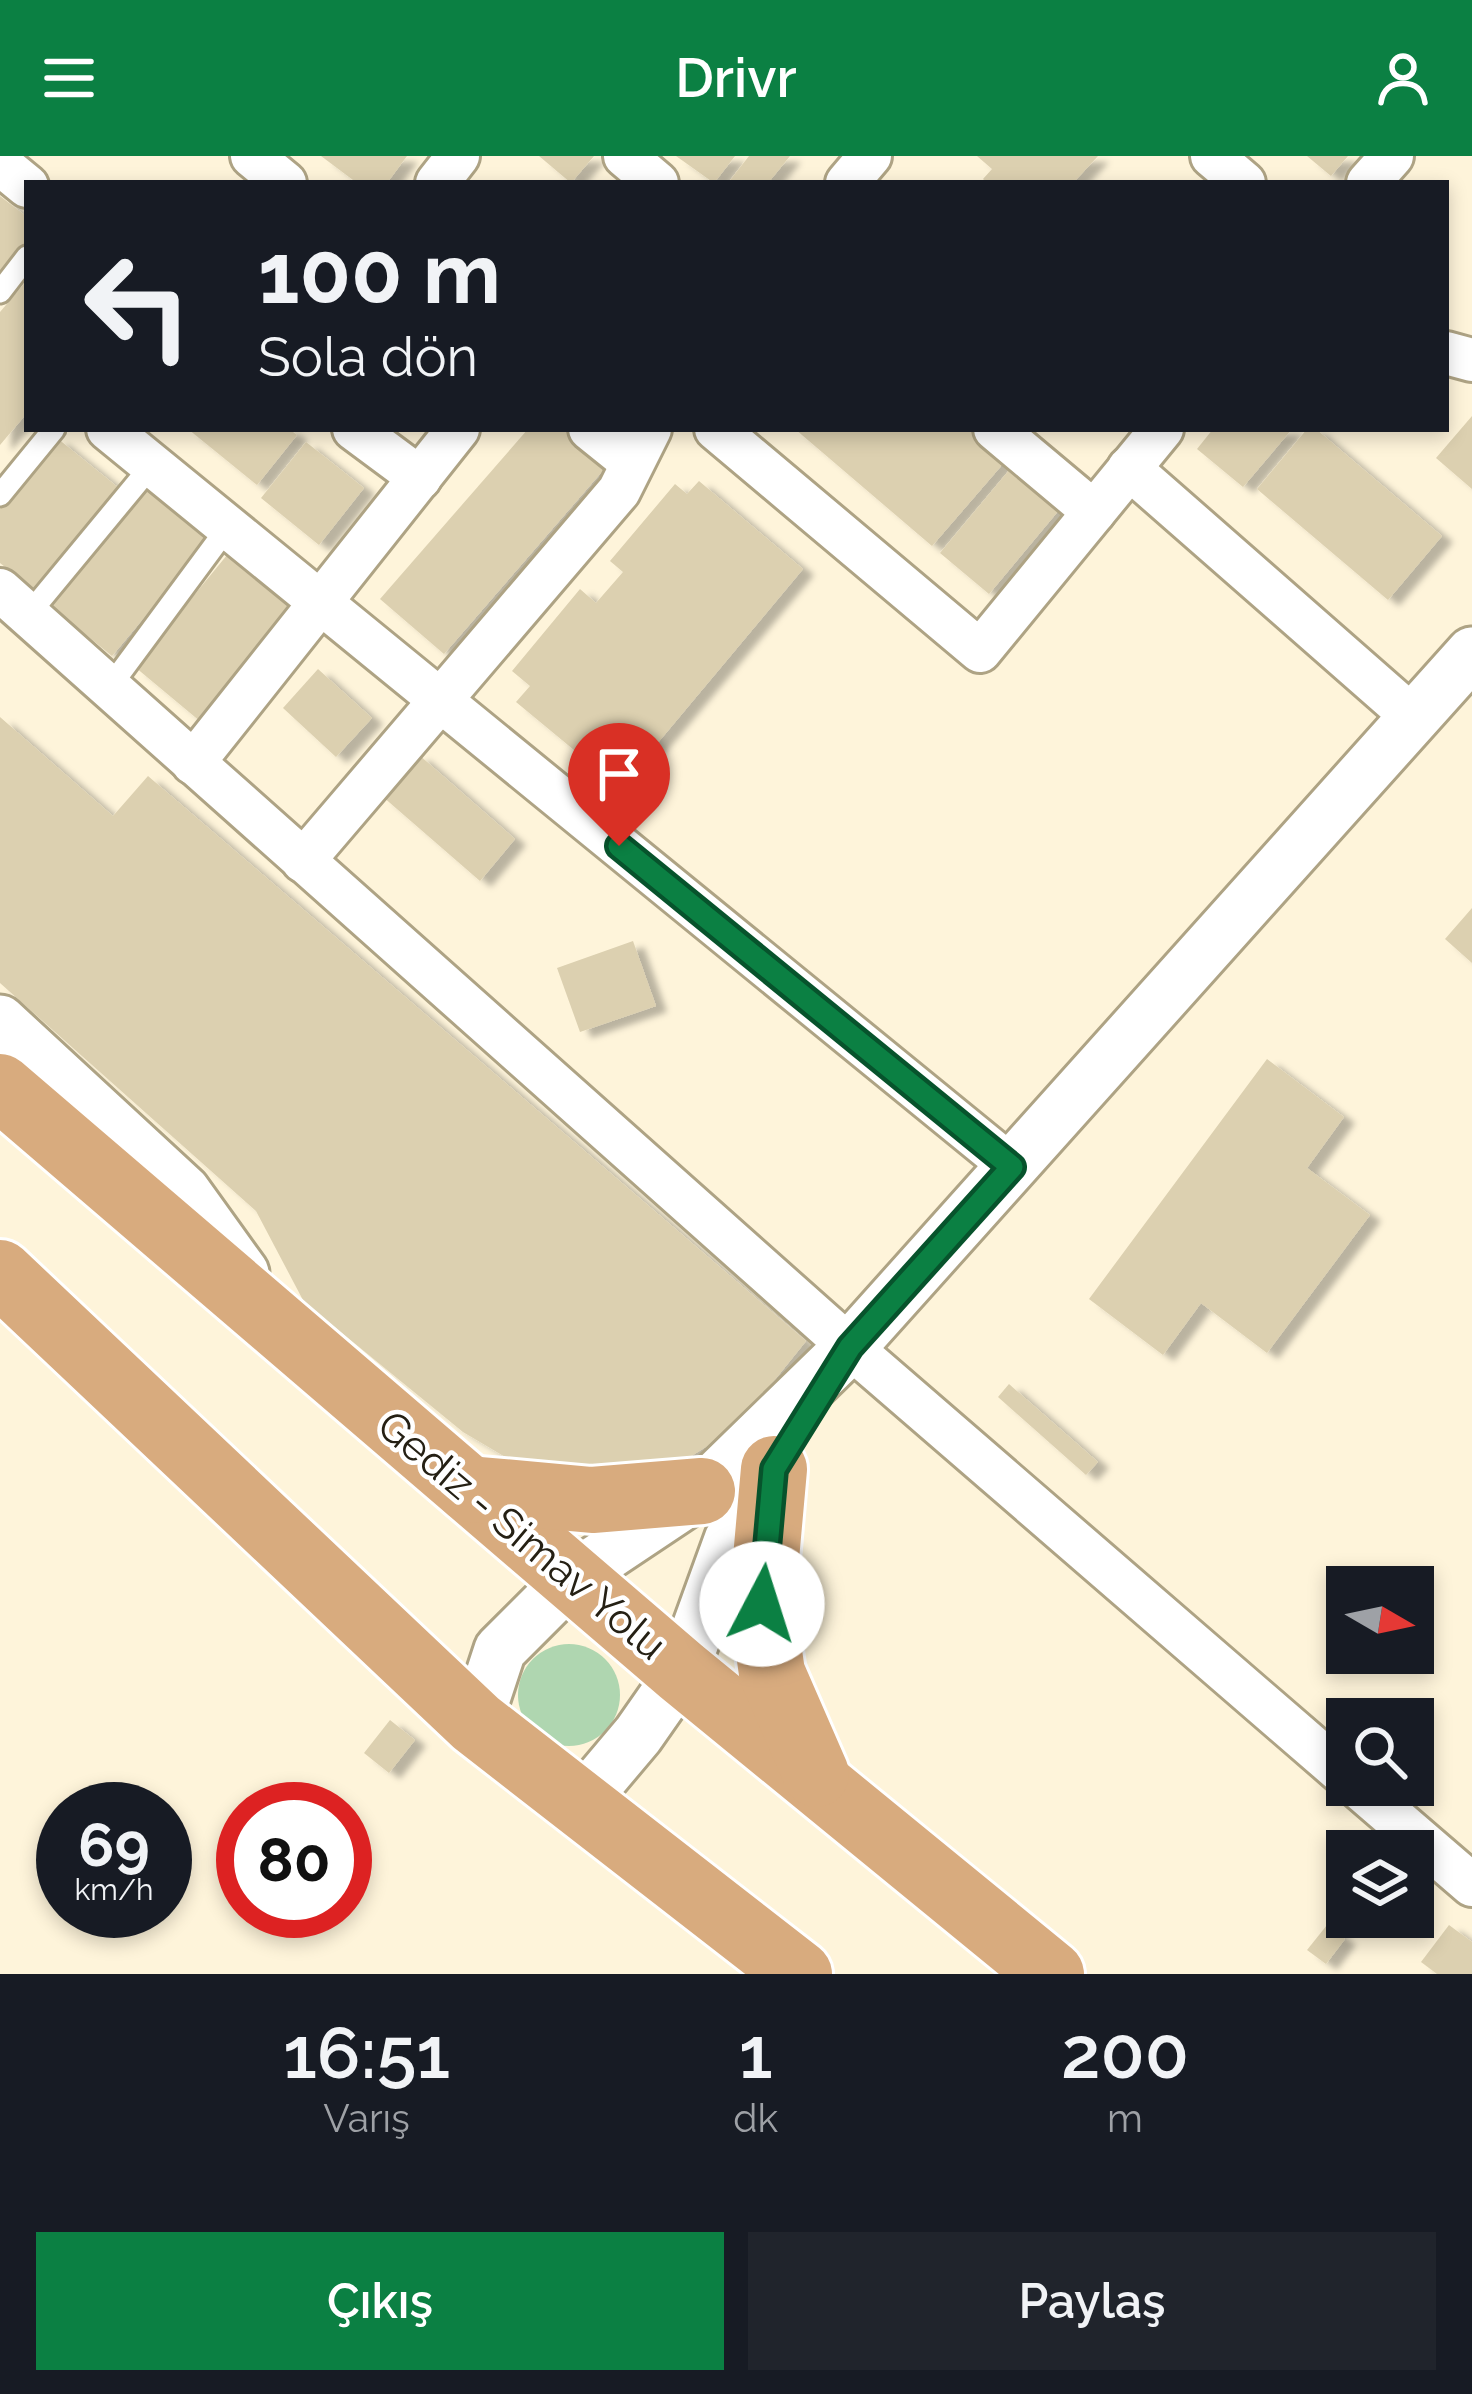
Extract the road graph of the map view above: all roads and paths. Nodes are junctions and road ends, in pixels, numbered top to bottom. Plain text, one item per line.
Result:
1 (252, 156) edge
2 (458, 156) edge
3 (625, 156) edge
4 (870, 156) edge
5 (1212, 156) edge
6 (1392, 156) edge
7 (281, 180) edge
8 (439, 180) edge
9 (653, 180) edge
10 (850, 180) edge
11 (1240, 180) edge
12 (1371, 180) edge
13 (24, 261) edge
14 (0, 292) edge
15 (52, 432) edge
16 (112, 432) edge
17 (358, 432) edge
18 (456, 432) edge
19 (599, 432) edge
20 (720, 432) edge
21 (999, 432) edge
22 (1160, 432) edge
23 (641, 446) edge
24 (152, 465) junction
25 (1130, 469) junction
26 (420, 478) junction
27 (0, 495) edge
28 (1094, 512) junction
29 (228, 526) junction
30 (320, 602) junction
31 (14, 603) edge
32 (1472, 653) edge
33 (109, 688) junction
34 (440, 700) junction
35 (1414, 718) junction
36 (193, 763) junction
37 (304, 861) junction
38 (0, 1021) edge
39 (0, 1087) edge
40 (1012, 1167) junction
41 (0, 1273) edge
42 (289, 1336) junction
43 (850, 1347) junction
44 (774, 1469) junction
45 (469, 1489) junction
46 (703, 1491) junction
47 (572, 1577) junction
48 (682, 1672) junction
49 (476, 1723) junction
50 (1326, 1759) edge
51 (822, 1788) junction
52 (579, 1805) junction
53 (1380, 1806) edge
54 (1472, 1886) edge
55 (799, 1974) edge
56 (1051, 1974) edge

1 - 7 street
2 - 8 street
3 - 9 street
4 - 10 street
5 - 11 street
6 - 12 street
13 - 14 lane
15 - 27 lane
16 - 24 street
17 - 26 street
18 - 26 street
19 - 23 street
20 - 28 street
21 - 28 street
22 - 25 street
23 - 34 street
24 - 29 street
24 - 31 lane
25 - 28 street
25 - 35 street
26 - 30 street
29 - 30 street
29 - 33 lane
30 - 34 street
30 - 36 street
31 - 33 street
32 - 35 street
33 - 36 street
34 - 37 street
34 - 40 street
35 - 40 street
36 - 37 street
37 - 43 street
38 - 42 street
39 - 42 highway, Gediz - Simav Yolu
40 - 43 street
41 - 49 highway
42 - 45 highway, Gediz - Simav Yolu
43 - 44 street
43 - 46 street
43 - 50 street
44 - 48 street
44 - 51 highway
45 - 46 highway
45 - 47 highway, Gediz - Simav Yolu
46 - 47 street
47 - 48 highway, Gediz - Simav Yolu
47 - 49 street
48 - 51 highway, Gediz - Simav Yolu
48 - 52 street
49 - 52 highway
51 - 56 highway, Gediz - Simav Yolu
52 - 55 highway
53 - 54 street

